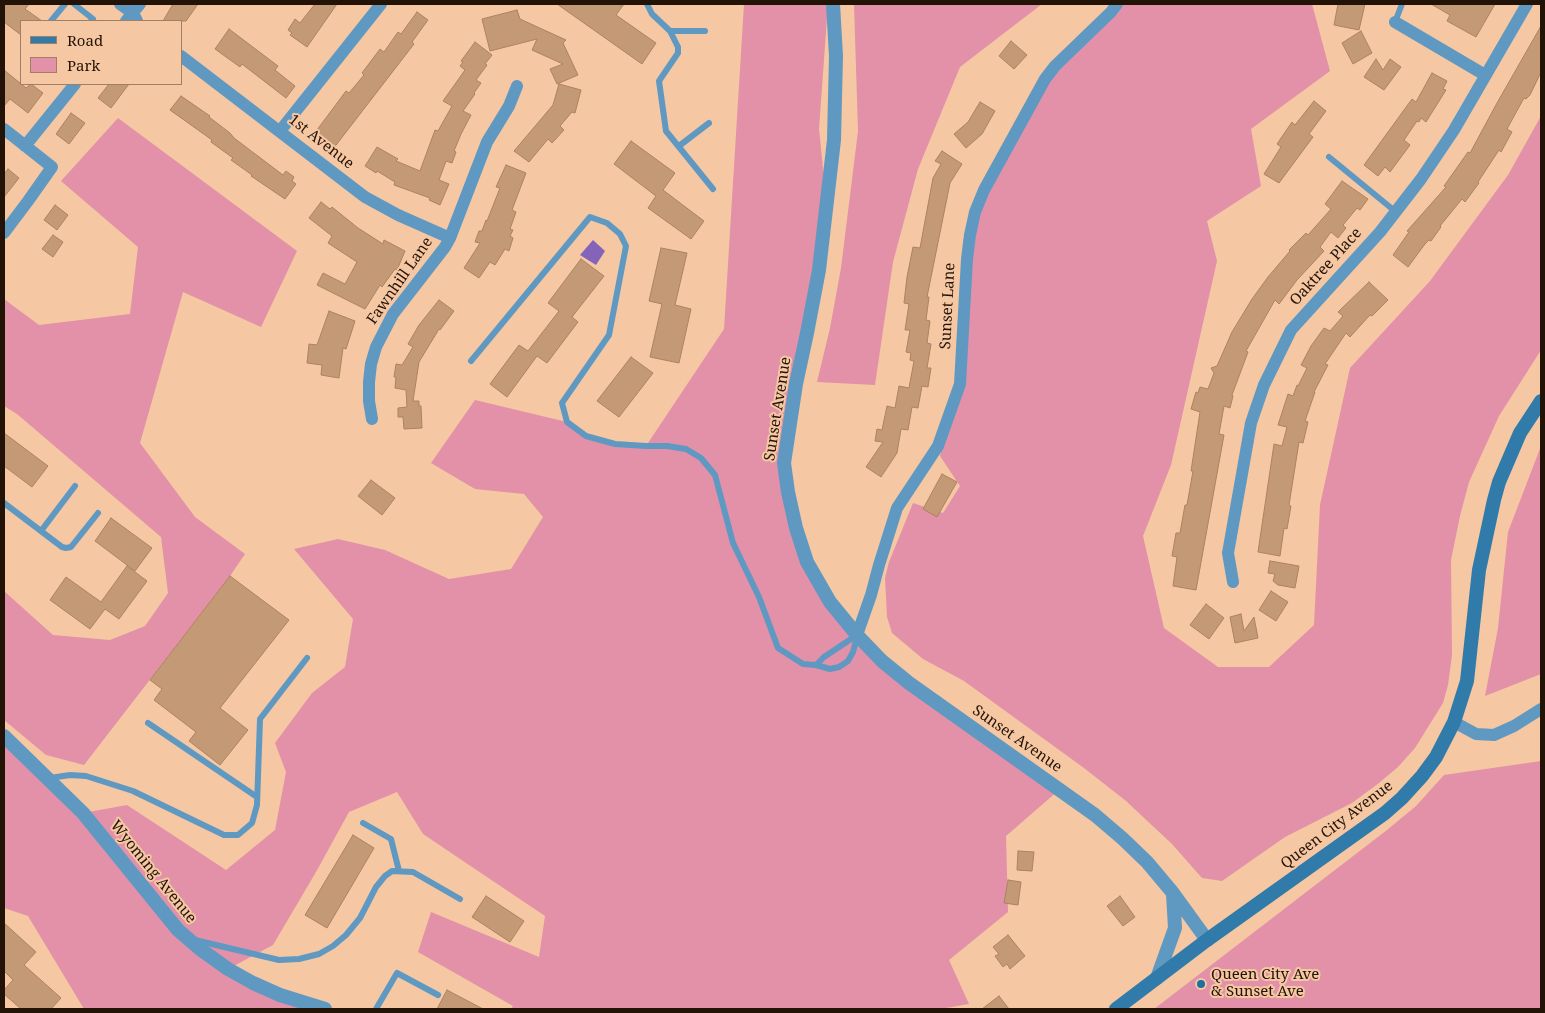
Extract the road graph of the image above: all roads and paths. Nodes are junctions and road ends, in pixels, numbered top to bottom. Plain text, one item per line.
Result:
1 (65, 4) edge
2 (74, 4) edge
3 (120, 4) edge
4 (381, 4) edge
5 (646, 4) edge
6 (833, 4) edge
7 (1117, 4) edge
8 (1402, 4) edge
9 (1527, 4) edge
10 (134, 15) edge
11 (52, 20) edge
12 (92, 20) edge
13 (1395, 22) joint
14 (670, 31) junction
15 (705, 31) dead end
16 (182, 57) edge
17 (1485, 75) junction
18 (74, 85) edge
19 (517, 86) dead end
20 (709, 123) dead end
21 (4, 129) edge
22 (280, 131) junction
23 (25, 146) junction
24 (679, 146) junction
25 (1329, 157) dead end
26 (713, 189) dead end
27 (1396, 212) junction
28 (4, 233) edge
29 (450, 238) junction
30 (471, 362) dead end
31 (1541, 401) edge
32 (372, 418) dead end
33 (75, 486) dead end
34 (4, 503) edge
35 (98, 513) dead end
36 (41, 531) junction
37 (1233, 582) dead end
38 (857, 636) junction
39 (307, 658) dead end
40 (816, 665) junction
41 (1541, 709) edge
42 (148, 722) dead end
43 (1454, 722) junction
44 (4, 736) edge
45 (48, 778) junction
46 (257, 797) junction
47 (363, 823) dead end
48 (399, 871) junction
49 (1173, 894) junction
50 (460, 899) dead end
51 (186, 938) junction
52 (1207, 940) junction
53 (1157, 978) junction
54 (438, 995) dead end
55 (325, 1009) edge
56 (376, 1009) edge
57 (1116, 1009) edge

1 - 11 lane
2 - 12 lane
3 - 10 street
4 - 22 street
5 - 14 lane
6 - 38 street, Sunset Avenue
7 - 38 street, Sunset Lane
8 - 13 lane
9 - 17 street, Oaktree Place
13 - 17 street
14 - 15 lane
14 - 24 lane
16 - 22 street, 1st Avenue
17 - 27 street, Oaktree Place
18 - 23 street
19 - 29 street, Fawnhill Lane
20 - 24 lane
21 - 23 street
22 - 29 street, 1st Avenue
23 - 28 street
24 - 26 lane
25 - 27 lane
27 - 37 street, Oaktree Place
29 - 32 street, Fawnhill Lane
30 - 40 lane
31 - 43 main road, Queen City Avenue
33 - 36 lane
34 - 36 lane
35 - 36 lane
38 - 40 lane
38 - 40 lane
38 - 49 street, Sunset Avenue
39 - 46 lane
41 - 43 street
42 - 46 lane
43 - 52 main road, Queen City Avenue
44 - 45 street, Wyoming Avenue
45 - 46 lane
45 - 51 street, Wyoming Avenue
47 - 48 lane
48 - 50 lane
48 - 51 lane
49 - 52 street, Sunset Avenue
49 - 53 street
51 - 55 street, Wyoming Avenue
52 - 53 main road, Queen City Avenue
53 - 57 main road, Queen City Avenue
54 - 56 lane

